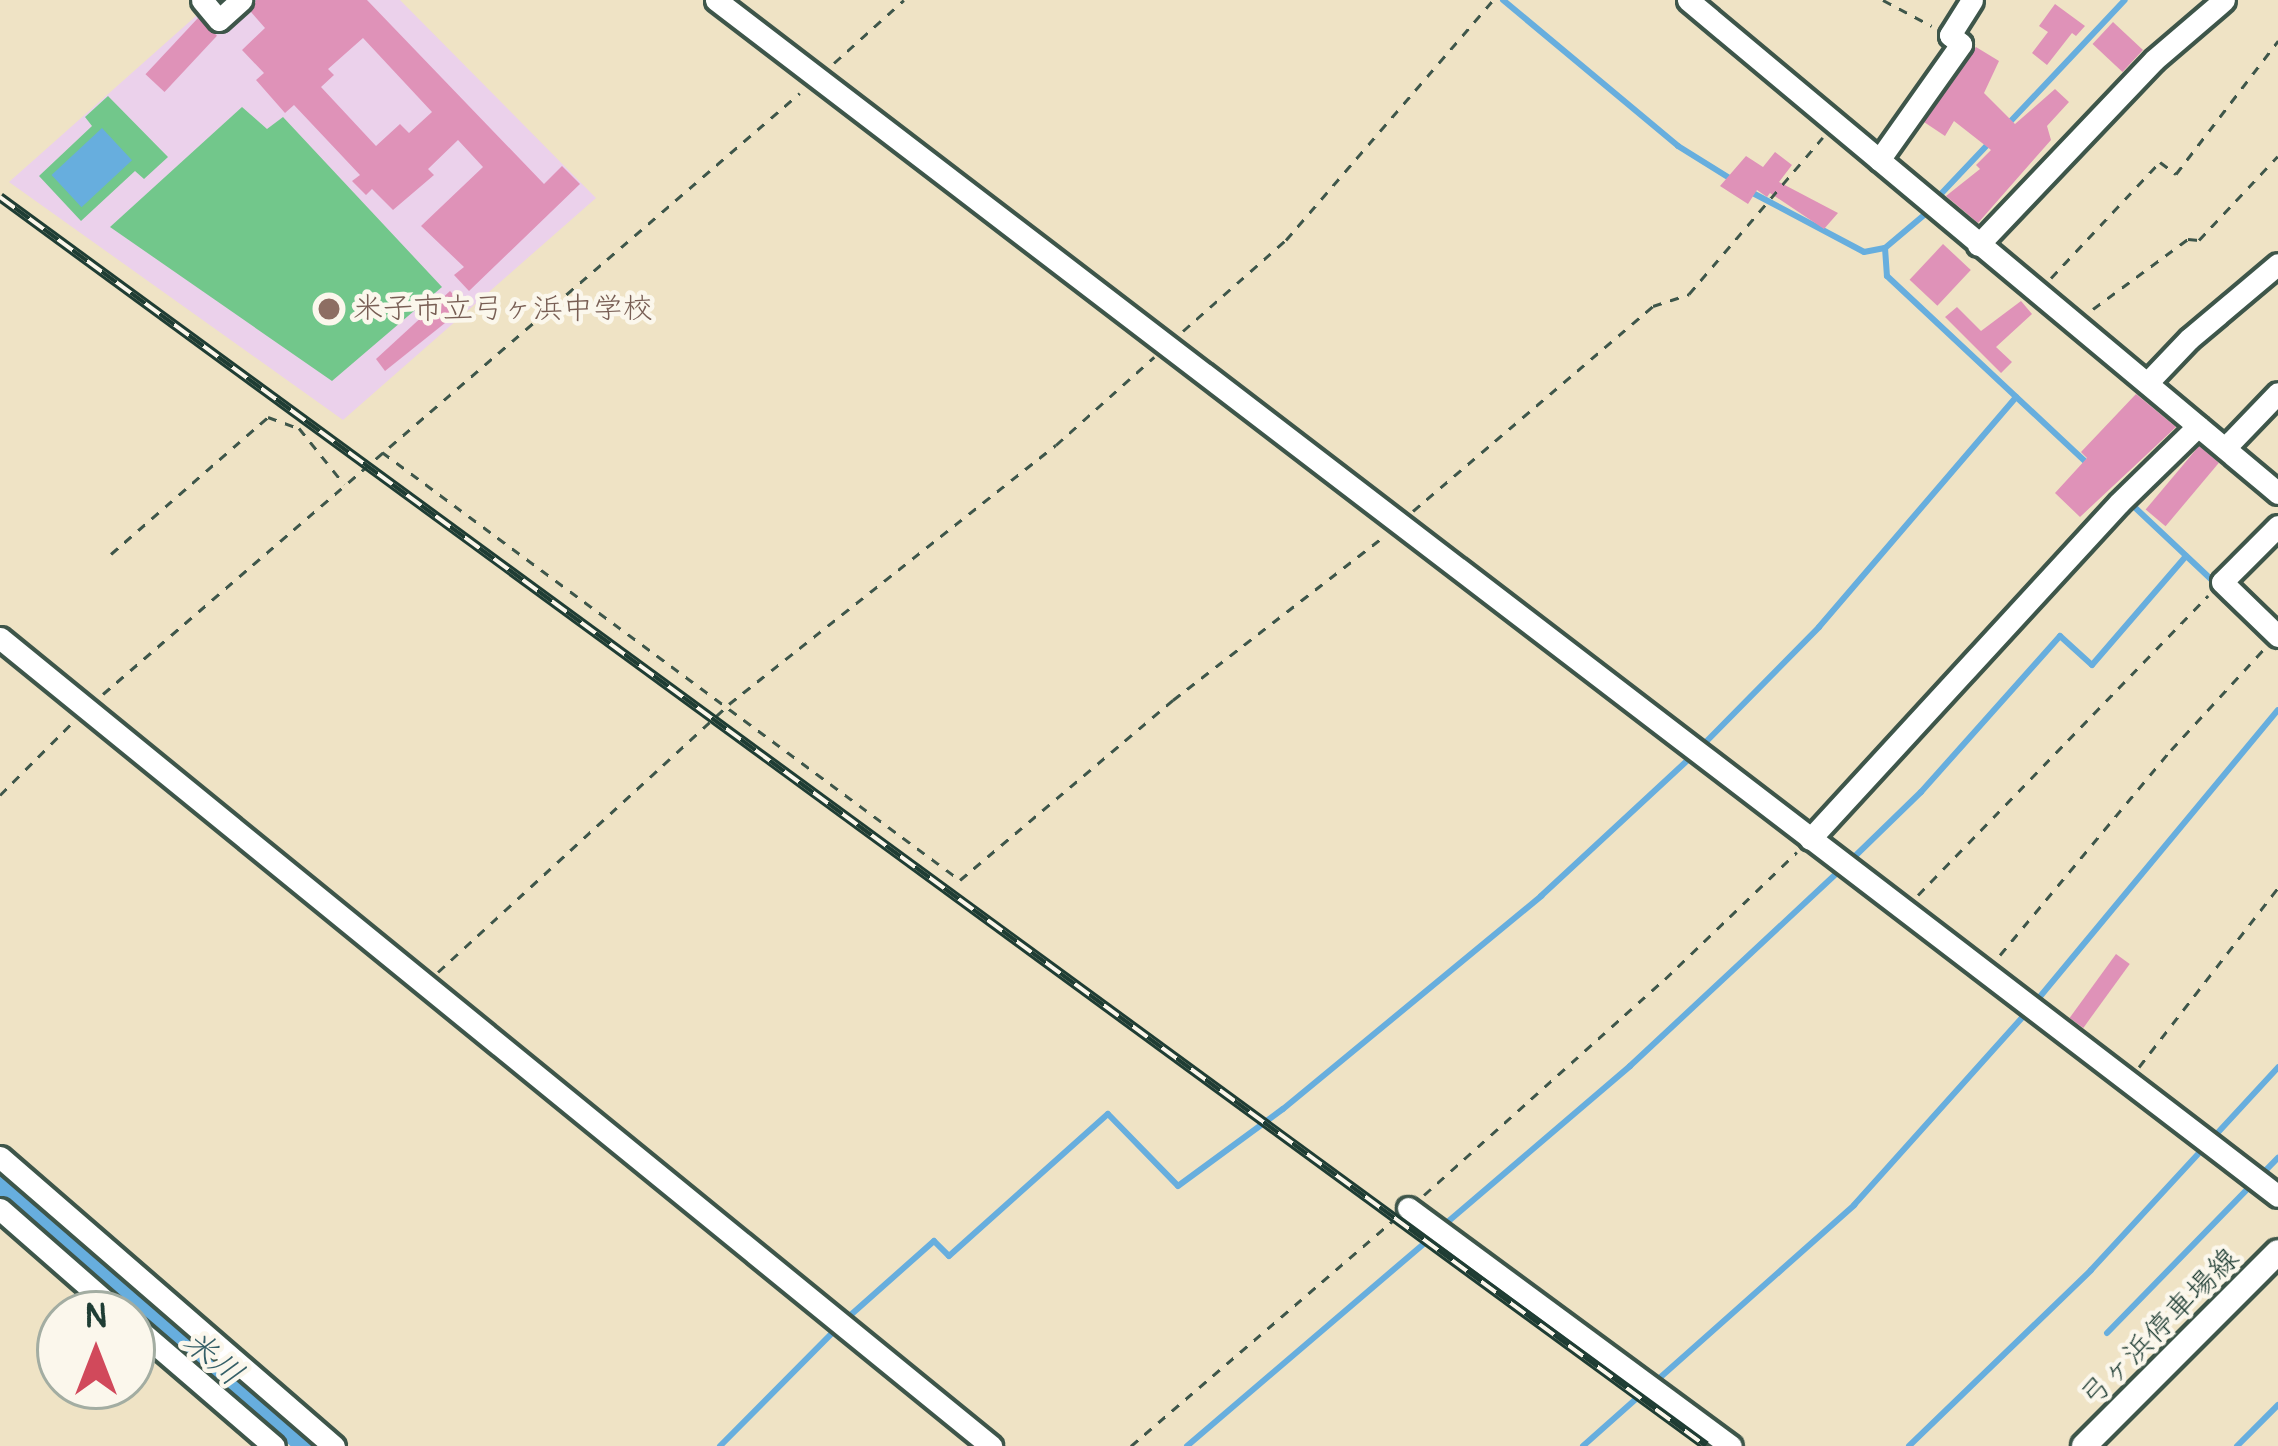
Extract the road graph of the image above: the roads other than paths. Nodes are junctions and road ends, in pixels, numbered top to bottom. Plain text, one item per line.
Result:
1 (242, 0) edge
2 (716, 0) edge
3 (1688, 0) edge
4 (1972, 0) edge
5 (2224, 0) edge
6 (204, 2) edge
7 (1879, 160) junction
8 (1978, 245) junction
9 (2278, 265) edge
10 (2149, 381) junction
11 (2278, 393) edge
12 (2198, 426) junction
13 (2224, 448) junction
14 (2278, 493) edge
15 (2278, 526) edge
16 (2278, 635) edge
17 (0, 638) edge
18 (1810, 839) junction
19 (0, 1156) edge
20 (2278, 1196) edge
21 (1408, 1208) road end
22 (0, 1209) edge
23 (2278, 1252) edge
24 (93, 1290) edge
25 (156, 1345) edge
26 (274, 1446) edge
27 (334, 1446) edge
28 (991, 1446) edge
29 (1732, 1446) edge
30 (2084, 1446) edge

1 - 6 street
2 - 18 street
3 - 7 street
4 - 7 street
5 - 8 street
7 - 8 street
8 - 10 street
9 - 10 street
10 - 12 street
11 - 13 street
12 - 13 street
12 - 18 street
13 - 14 street
15 - 16 street
17 - 28 street
18 - 20 street
19 - 27 street
21 - 29 street
22 - 24 street
23 - 30 main road, 弓ヶ浜停車場線
25 - 26 street

